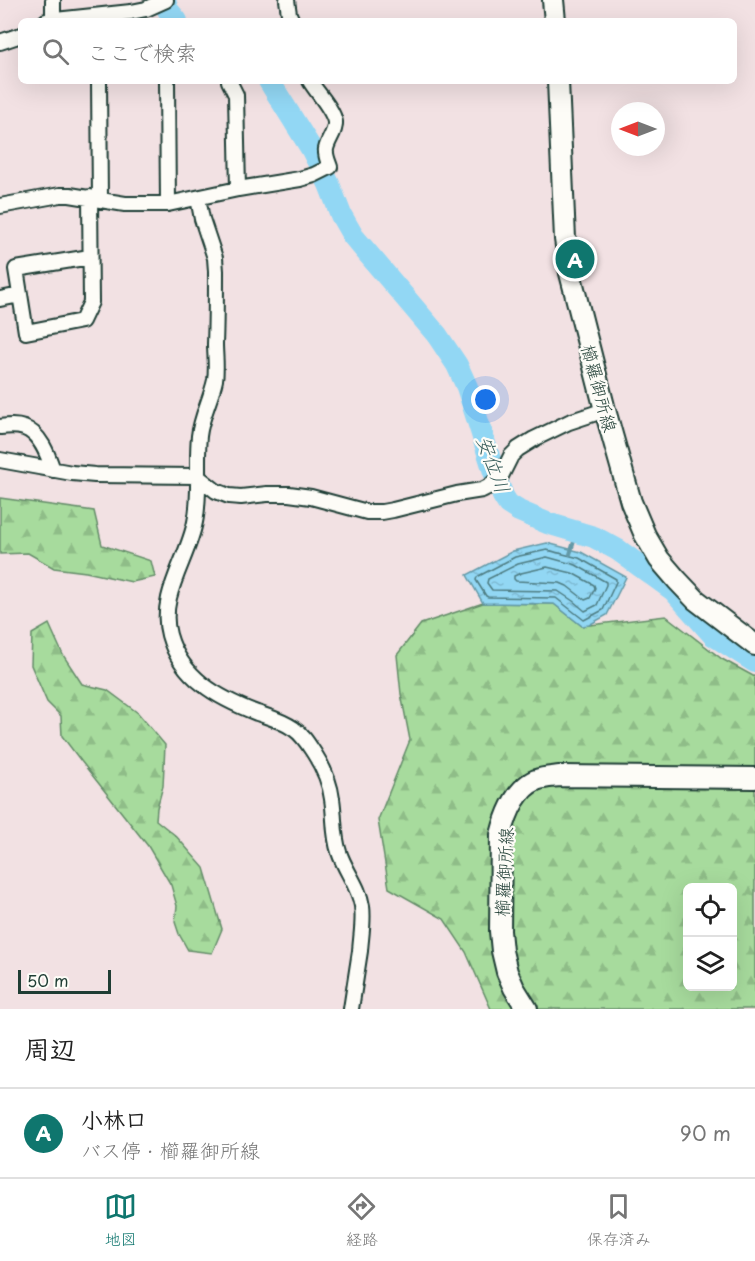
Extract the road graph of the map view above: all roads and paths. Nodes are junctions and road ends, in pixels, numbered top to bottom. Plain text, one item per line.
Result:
1 (53, 0) edge
2 (287, 0) edge
3 (553, 0) edge
4 (163, 2) edge
5 (57, 18) edge
6 (75, 18) edge
7 (291, 18) edge
8 (555, 18) edge
9 (18, 36) edge
10 (0, 42) edge
11 (99, 84) edge
12 (167, 84) edge
13 (230, 84) edge
14 (312, 84) edge
15 (558, 84) edge
16 (238, 189) junction
17 (198, 198) junction
18 (95, 199) junction
19 (168, 204) junction
20 (0, 206) edge
21 (90, 257) junction
22 (20, 295) junction
23 (0, 299) edge
24 (605, 410) junction
25 (0, 427) edge
26 (0, 460) edge
27 (53, 470) junction
28 (197, 476) junction
29 (755, 645) edge
30 (755, 778) edge
31 (351, 1009) edge
32 (527, 1009) edge

1 - 5 street
2 - 7 street
3 - 8 main road
4 - 6 street
9 - 10 street
11 - 18 street
12 - 19 street
13 - 16 street
14 - 16 street
15 - 24 main road, 櫛羅御所線
16 - 17 street
17 - 19 street
17 - 28 street
18 - 19 street
18 - 20 street
18 - 21 street
21 - 22 street
21 - 22 street
22 - 23 street
24 - 28 street
24 - 29 main road, 櫛羅御所線
25 - 27 street
26 - 27 street
27 - 28 street
28 - 31 street
30 - 32 main road, 櫛羅御所線

